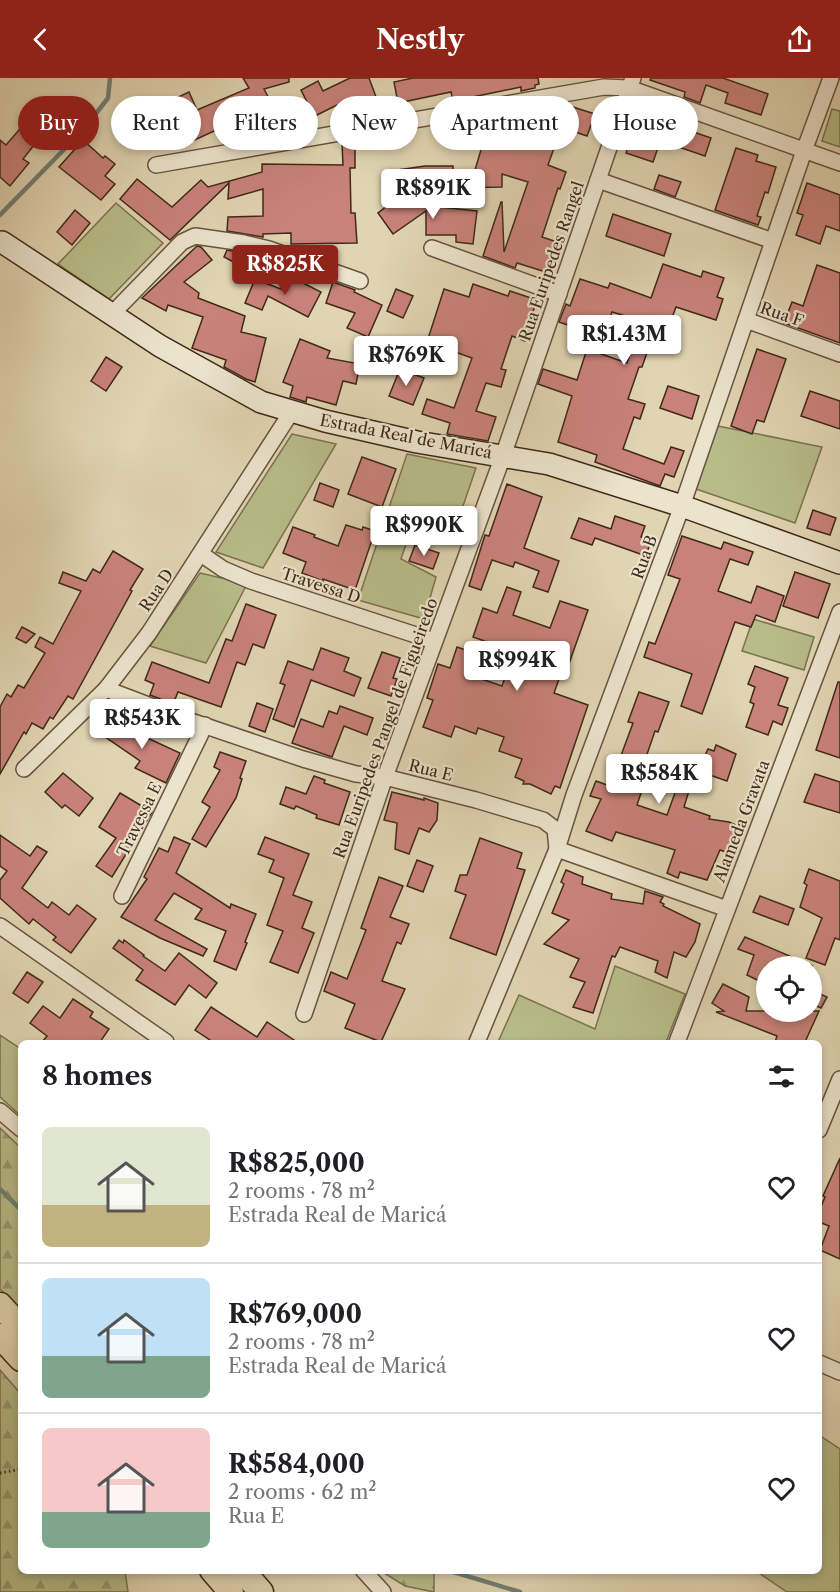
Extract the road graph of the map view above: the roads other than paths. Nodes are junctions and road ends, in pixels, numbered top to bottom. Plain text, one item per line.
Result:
1 (831, 78) edge
2 (631, 83) edge
3 (804, 151) junction
4 (840, 163) edge
5 (156, 165) dead end
6 (598, 180) junction
7 (773, 241) junction
8 (2, 242) dead end
9 (432, 248) dead end
10 (360, 280) dead end
11 (559, 294) junction
12 (111, 315) junction
13 (746, 320) junction
14 (840, 354) edge
15 (292, 411) junction
16 (503, 456) junction
17 (682, 506) junction
18 (201, 555) junction
19 (840, 563) edge
20 (840, 612) edge
21 (434, 641) junction
22 (106, 689) junction
23 (205, 725) junction
24 (24, 769) dead end
25 (385, 777) junction
26 (557, 849) junction
27 (122, 896) dead end
28 (727, 909) junction
29 (0, 926) edge
30 (304, 1014) dead end
31 (163, 1040) edge
32 (478, 1040) edge
33 (678, 1040) edge
34 (840, 1079) edge
35 (0, 1111) edge
36 (822, 1123) edge
37 (18, 1126) edge
38 (0, 1305) edge
39 (18, 1325) edge
40 (0, 1336) edge
41 (18, 1356) edge
42 (822, 1364) edge
43 (840, 1372) edge
44 (215, 1574) edge
45 (245, 1574) edge
46 (367, 1574) edge
47 (231, 1592) edge
48 (261, 1592) edge
49 (383, 1592) edge

1 - 3 street, Rua B
2 - 3 street
2 - 5 street
2 - 6 street, Rua Euripedes Rangel
3 - 4 street
3 - 7 street, Rua B
6 - 7 street
6 - 11 street, Rua Euripedes Rangel
7 - 13 street, Rua B
8 - 12 main road, Estrada Real de Maricá
9 - 11 street
10 - 12 street
11 - 16 street, Rua Euripedes Rangel
12 - 15 main road, Estrada Real de Maricá
13 - 14 street, Rua F
13 - 17 street, Rua B
15 - 16 main road, Estrada Real de Maricá
15 - 18 street, Rua D
16 - 17 main road, Estrada Real de Maricá
16 - 21 street, Rua Euripedes Pangel de Figueiredo
17 - 19 main road, Estrada Real de Maricá
17 - 26 street, Rua B
18 - 21 street, Travessa D
18 - 22 street, Rua D
20 - 28 street, Alameda Gravata
21 - 25 street, Rua Euripedes Pangel de Figueiredo
22 - 23 street, Rua E
22 - 24 street, Rua D
23 - 25 street, Rua E
23 - 27 street, Travessa E
25 - 26 street, Rua E
25 - 30 street, Rua Euripedes Pangel de Figueiredo
26 - 28 street
26 - 32 street, Rua B
28 - 33 street, Alameda Gravata
29 - 31 street
34 - 36 street
35 - 37 street
38 - 39 main road
40 - 41 main road
42 - 43 street
44 - 47 main road
45 - 48 main road
46 - 49 street

